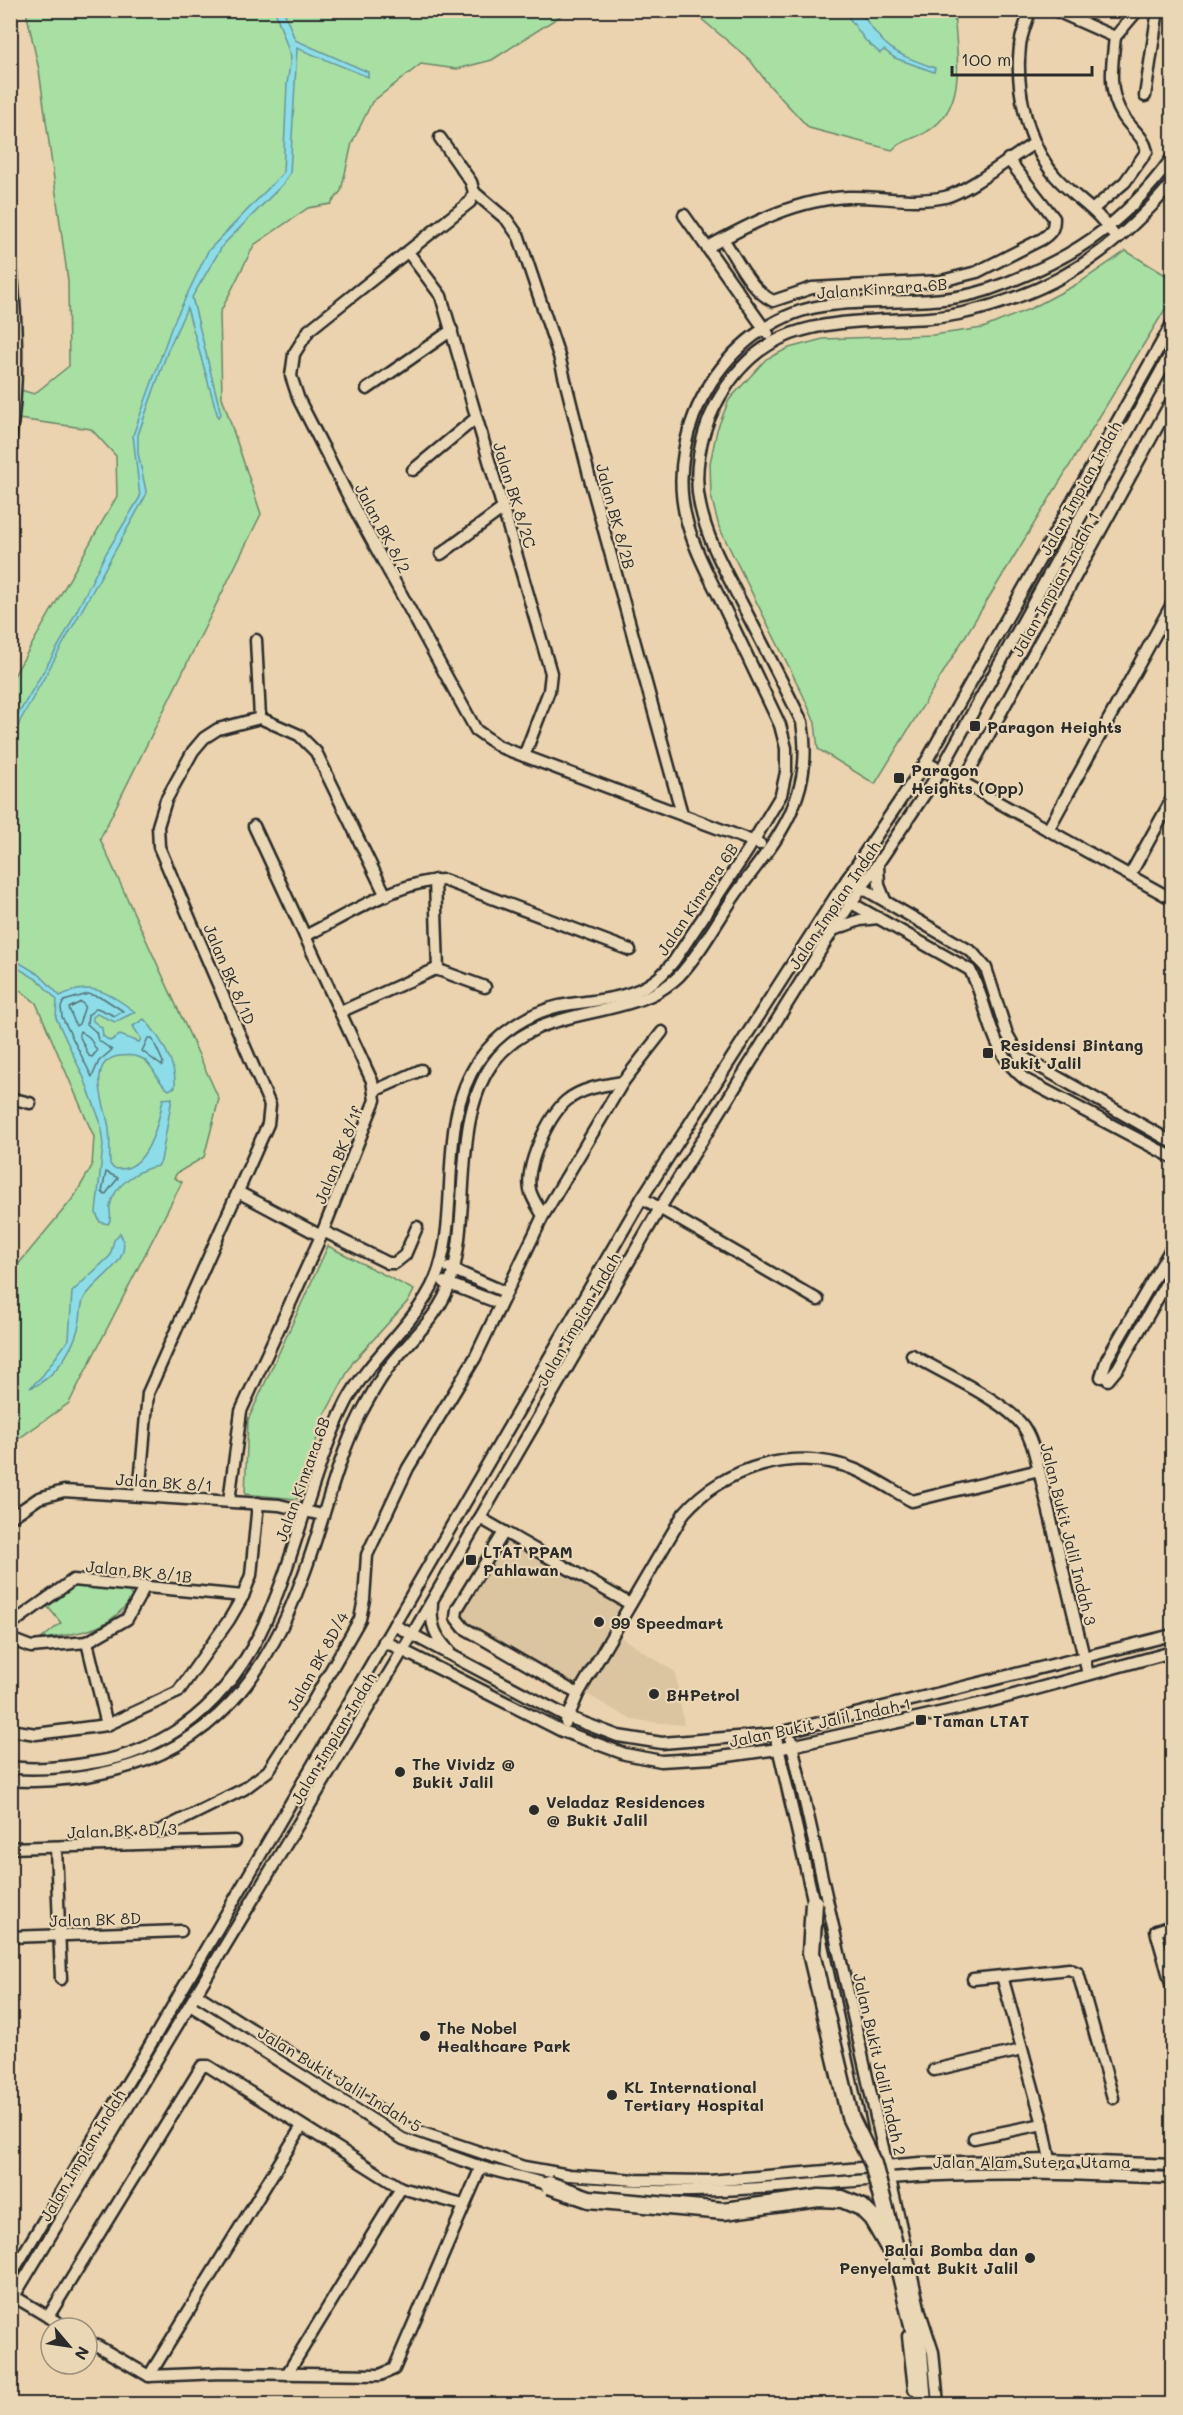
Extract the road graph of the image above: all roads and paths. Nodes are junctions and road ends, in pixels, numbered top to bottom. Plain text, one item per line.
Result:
1 (1030, 10) edge
2 (1054, 10) edge
3 (1138, 10) edge
4 (1158, 10) edge
5 (1115, 37) junction
6 (1145, 96) dead end
7 (440, 138) dead end
8 (1035, 143) junction
9 (1173, 158) edge
10 (1008, 159) junction
11 (1173, 183) edge
12 (474, 192) junction
13 (1093, 209) junction
14 (684, 215) dead end
15 (1110, 228) junction
16 (723, 238) junction
17 (1117, 240) junction
18 (708, 247) junction
19 (10, 251) edge
20 (408, 252) junction
21 (13, 319) edge
22 (1173, 324) edge
23 (765, 329) junction
24 (452, 330) junction
25 (773, 342) junction
26 (1173, 351) edge
27 (367, 389) dead end
28 (1173, 400) edge
29 (476, 418) junction
30 (10, 441) edge
31 (413, 470) dead end
32 (502, 508) junction
33 (441, 554) dead end
34 (1173, 604) edge
35 (256, 640) dead end
36 (260, 718) junction
37 (524, 756) junction
38 (926, 762) junction
39 (941, 770) junction
40 (963, 782) junction
41 (1173, 800) edge
42 (682, 814) junction
43 (254, 826) dead end
44 (1048, 830) junction
45 (732, 835) junction
46 (755, 840) junction
47 (768, 849) junction
48 (748, 850) junction
49 (760, 861) junction
50 (878, 866) junction
51 (1130, 875) junction
52 (847, 879) junction
53 (435, 880) junction
54 (862, 887) junction
55 (837, 894) junction
56 (386, 896) junction
57 (1173, 899) edge
58 (885, 900) junction
59 (852, 903) junction
60 (878, 918) junction
61 (833, 930) junction
62 (304, 936) junction
63 (630, 950) dead end
64 (438, 970) junction
65 (485, 987) dead end
66 (340, 1012) junction
67 (662, 1032) dead end
68 (421, 1070) dead end
69 (623, 1082) junction
70 (374, 1091) junction
71 (10, 1098) edge
72 (30, 1103) dead end
73 (1173, 1142) edge
74 (1173, 1157) edge
75 (238, 1192) junction
76 (642, 1198) junction
77 (660, 1208) junction
78 (543, 1216) junction
79 (417, 1227) dead end
80 (322, 1233) junction
81 (1173, 1247) edge
82 (440, 1265) junction
83 (454, 1269) junction
84 (1173, 1273) edge
85 (436, 1280) junction
86 (450, 1285) junction
87 (505, 1292) junction
88 (818, 1300) dead end
89 (500, 1303) junction
90 (912, 1355) dead end
91 (1109, 1355) junction
92 (1121, 1362) junction
93 (1039, 1470) junction
94 (139, 1495) junction
95 (229, 1501) junction
96 (258, 1503) junction
97 (306, 1511) junction
98 (322, 1515) junction
99 (10, 1518) edge
100 (480, 1518) junction
101 (504, 1532) junction
102 (145, 1586) junction
103 (243, 1596) junction
104 (432, 1600) junction
105 (630, 1604) junction
106 (10, 1625) edge
107 (394, 1625) junction
108 (412, 1635) junction
109 (1173, 1635) edge
110 (10, 1640) edge
111 (384, 1641) junction
112 (87, 1642) junction
113 (403, 1651) junction
114 (1173, 1652) edge
115 (1083, 1657) junction
116 (457, 1660) junction
117 (1088, 1674) junction
118 (984, 1683) junction
119 (578, 1694) junction
120 (988, 1702) junction
121 (568, 1717) junction
122 (107, 1725) junction
123 (10, 1730) edge
124 (789, 1730) junction
125 (562, 1731) junction
126 (775, 1734) junction
127 (792, 1745) junction
128 (778, 1749) junction
129 (10, 1767) edge
130 (10, 1780) edge
131 (235, 1841) dead end
132 (133, 1844) junction
133 (56, 1847) junction
134 (10, 1848) edge
135 (814, 1903) junction
136 (1173, 1926) edge
137 (181, 1931) dead end
138 (60, 1935) junction
139 (10, 1937) edge
140 (1002, 1976) junction
141 (61, 1979) dead end
142 (973, 1979) dead end
143 (1173, 1987) edge
144 (196, 1994) junction
145 (190, 2005) junction
146 (1022, 2050) junction
147 (934, 2070) dead end
148 (1113, 2098) dead end
149 (1043, 2124) junction
150 (302, 2126) junction
151 (974, 2138) dead end
152 (1050, 2160) junction
153 (1016, 2161) junction
154 (889, 2165) junction
155 (1173, 2165) edge
156 (481, 2167) junction
157 (871, 2167) junction
158 (1051, 2174) junction
159 (1015, 2175) junction
160 (891, 2178) junction
161 (1173, 2178) edge
162 (873, 2180) junction
163 (549, 2186) junction
164 (401, 2188) junction
165 (463, 2205) junction
166 (898, 2263) junction
167 (10, 2276) edge
168 (13, 2300) edge
169 (46, 2316) edge
170 (49, 2316) edge
171 (99, 2347) edge
172 (287, 2374) junction
173 (149, 2376) junction
174 (915, 2404) edge
175 (923, 2404) edge
176 (938, 2404) edge

1 - 8 street
2 - 5 street
3 - 5 street
4 - 6 street
5 - 13 street
7 - 12 street
8 - 10 street
8 - 13 street
9 - 15 street, Jalan Kinrara 6B
10 - 16 street
10 - 16 street
11 - 17 street, Jalan Kinrara 6B
12 - 20 street, Jalan BK 8/2
12 - 42 street, Jalan BK 8/2B
13 - 15 street
14 - 18 street
15 - 17 street
15 - 23 street, Jalan Kinrara 6B
16 - 18 street
17 - 25 street, Jalan Kinrara 6B
18 - 23 street
19 - 21 street
20 - 24 street, Jalan BK 8/2C
20 - 37 street, Jalan BK 8/2
21 - 30 street
22 - 38 street, Jalan Impian Indah
23 - 25 street
23 - 46 street, Jalan Kinrara 6B
24 - 27 street
24 - 29 street, Jalan BK 8/2C
25 - 47 street, Jalan Kinrara 6B
26 - 39 street, Jalan Impian Indah
28 - 40 street, Jalan Impian Indah 1
29 - 31 street
29 - 32 street, Jalan BK 8/2C
32 - 33 street
32 - 37 street, Jalan BK 8/2C
34 - 44 street
35 - 36 street
36 - 56 street
36 - 75 street, Jalan BK 8/1D
37 - 42 street, Jalan BK 8/2
38 - 39 street
38 - 52 street, Jalan Impian Indah
39 - 40 street
39 - 50 street, Jalan Impian Indah
40 - 44 street
41 - 51 street
42 - 45 street
43 - 62 street, Jalan BK 8/1f
44 - 51 street
45 - 46 street
45 - 48 street
46 - 47 street
46 - 48 street, Jalan Kinrara 6B
47 - 49 street, Jalan Kinrara 6B
48 - 49 street
48 - 82 street, Jalan Kinrara 6B
49 - 83 street, Jalan Kinrara 6B
50 - 54 street, Jalan Impian Indah
50 - 58 street
51 - 57 street
52 - 54 street
52 - 55 street, Jalan Impian Indah
53 - 56 street
53 - 63 street
53 - 64 street
54 - 58 street
54 - 59 street, Jalan Impian Indah
55 - 59 street
55 - 76 street, Jalan Impian Indah
56 - 62 street
58 - 73 street
59 - 60 street
59 - 61 street, Jalan Impian Indah
60 - 61 street
60 - 74 street
61 - 77 street, Jalan Impian Indah
62 - 66 street, Jalan BK 8/1f
64 - 65 street
64 - 66 street
66 - 70 street, Jalan BK 8/1f
67 - 69 street, Jalan BK 8D/4
68 - 70 street
69 - 78 street, Jalan BK 8D/4
69 - 78 street
70 - 80 street, Jalan BK 8/1f
71 - 72 street
75 - 80 street
75 - 94 street, Jalan BK 8/1D
76 - 77 street
76 - 107 street, Jalan Impian Indah
77 - 88 street
77 - 100 street, Jalan Impian Indah
78 - 87 street, Jalan BK 8D/4
79 - 80 street
80 - 95 street, Jalan BK 8/1f
81 - 91 street
82 - 83 street
82 - 85 street, Jalan Kinrara 6B
83 - 86 street, Jalan Kinrara 6B
83 - 87 street
84 - 92 street
85 - 86 street
85 - 97 street, Jalan Kinrara 6B
86 - 89 street
86 - 98 street, Jalan Kinrara 6B
87 - 89 street, Jalan BK 8D/4
89 - 132 street, Jalan BK 8D/4
90 - 93 street, Jalan Bukit Jalil Indah 3
91 - 92 street
91 - 92 street
93 - 105 street
93 - 115 street, Jalan Bukit Jalil Indah 3
94 - 95 street, Jalan BK 8/1
94 - 99 street, Jalan BK 8/1
95 - 96 street, Jalan BK 8/1
96 - 97 street, Jalan BK 8/1
96 - 103 street
97 - 98 street, Jalan BK 8/1
97 - 129 street, Jalan Kinrara 6B
98 - 130 street, Jalan Kinrara 6B
100 - 101 street
100 - 104 street, Jalan Impian Indah
101 - 105 street
101 - 119 street
102 - 103 street, Jalan BK 8/1B
102 - 106 street, Jalan BK 8/1B
102 - 112 street
103 - 122 street
104 - 108 street, Jalan Impian Indah
104 - 116 street
105 - 119 street
107 - 108 street, Jalan Bukit Jalil Indah 1
107 - 111 street, Jalan Impian Indah
108 - 113 street, Jalan Impian Indah
108 - 116 street, Jalan Bukit Jalil Indah 1
109 - 115 street, Jalan Bukit Jalil Indah 1
110 - 112 street
111 - 113 street, Jalan Bukit Jalil Indah 1
111 - 167 street, Jalan Impian Indah
112 - 122 street
113 - 125 street, Jalan Bukit Jalil Indah 1
113 - 144 street, Jalan Impian Indah
114 - 117 street, Jalan Bukit Jalil Indah 1
115 - 117 street, Jalan Bukit Jalil Indah 3
115 - 118 street, Jalan Bukit Jalil Indah 1
116 - 121 street, Jalan Bukit Jalil Indah 1
117 - 120 street, Jalan Bukit Jalil Indah 1
118 - 120 street
118 - 124 street, Jalan Bukit Jalil Indah 1
119 - 121 street
120 - 127 street, Jalan Bukit Jalil Indah 1
121 - 125 street
121 - 126 street, Jalan Bukit Jalil Indah 1
122 - 123 street
124 - 126 street, Jalan Bukit Jalil Indah 1
124 - 127 street, Jalan Bukit Jalil Indah 2
125 - 128 street, Jalan Bukit Jalil Indah 1
126 - 128 street, Jalan Bukit Jalil Indah 2
127 - 128 street, Jalan Bukit Jalil Indah 1
127 - 154 street, Jalan Bukit Jalil Indah 2
128 - 135 street, Jalan Bukit Jalil Indah 2
131 - 132 street, Jalan BK 8D/3
132 - 133 street, Jalan BK 8D/3
133 - 134 street, Jalan BK 8D/3
133 - 138 street
135 - 157 street, Jalan Bukit Jalil Indah 2
135 - 166 highway, bridge
136 - 143 street
137 - 138 street, Jalan BK 8D
138 - 139 street, Jalan BK 8D
138 - 141 street
140 - 142 street
140 - 146 street
140 - 148 street
144 - 145 street, Jalan Impian Indah
144 - 157 street, Jalan Bukit Jalil Indah 5
145 - 156 street, Jalan Bukit Jalil Indah 5
145 - 168 street, Jalan Impian Indah
146 - 147 street
146 - 149 street
149 - 151 street
149 - 152 street
150 - 164 street
150 - 170 street
150 - 173 street
152 - 153 street, Jalan Alam Sutera Utama
152 - 155 street, Jalan Alam Sutera Utama
152 - 158 street
153 - 154 street, Jalan Alam Sutera Utama
153 - 159 street
154 - 157 street, Jalan Alam Sutera Utama
154 - 160 street, Jalan Bukit Jalil Indah 2
156 - 163 street, Jalan Bukit Jalil Indah 5
156 - 165 street
157 - 162 street, Jalan Bukit Jalil Indah 2
158 - 159 street, Jalan Alam Sutera Utama
158 - 161 street, Jalan Alam Sutera Utama
159 - 160 street, Jalan Alam Sutera Utama
160 - 162 street, Jalan Alam Sutera Utama
160 - 176 street, Jalan Bukit Jalil Indah 2
162 - 163 street, Jalan Bukit Jalil Indah 5
162 - 174 street, Jalan Bukit Jalil Indah 2
163 - 166 highway, bridge
164 - 165 street
164 - 172 street
165 - 172 street
166 - 175 highway
168 - 169 street
171 - 173 street
172 - 173 street

